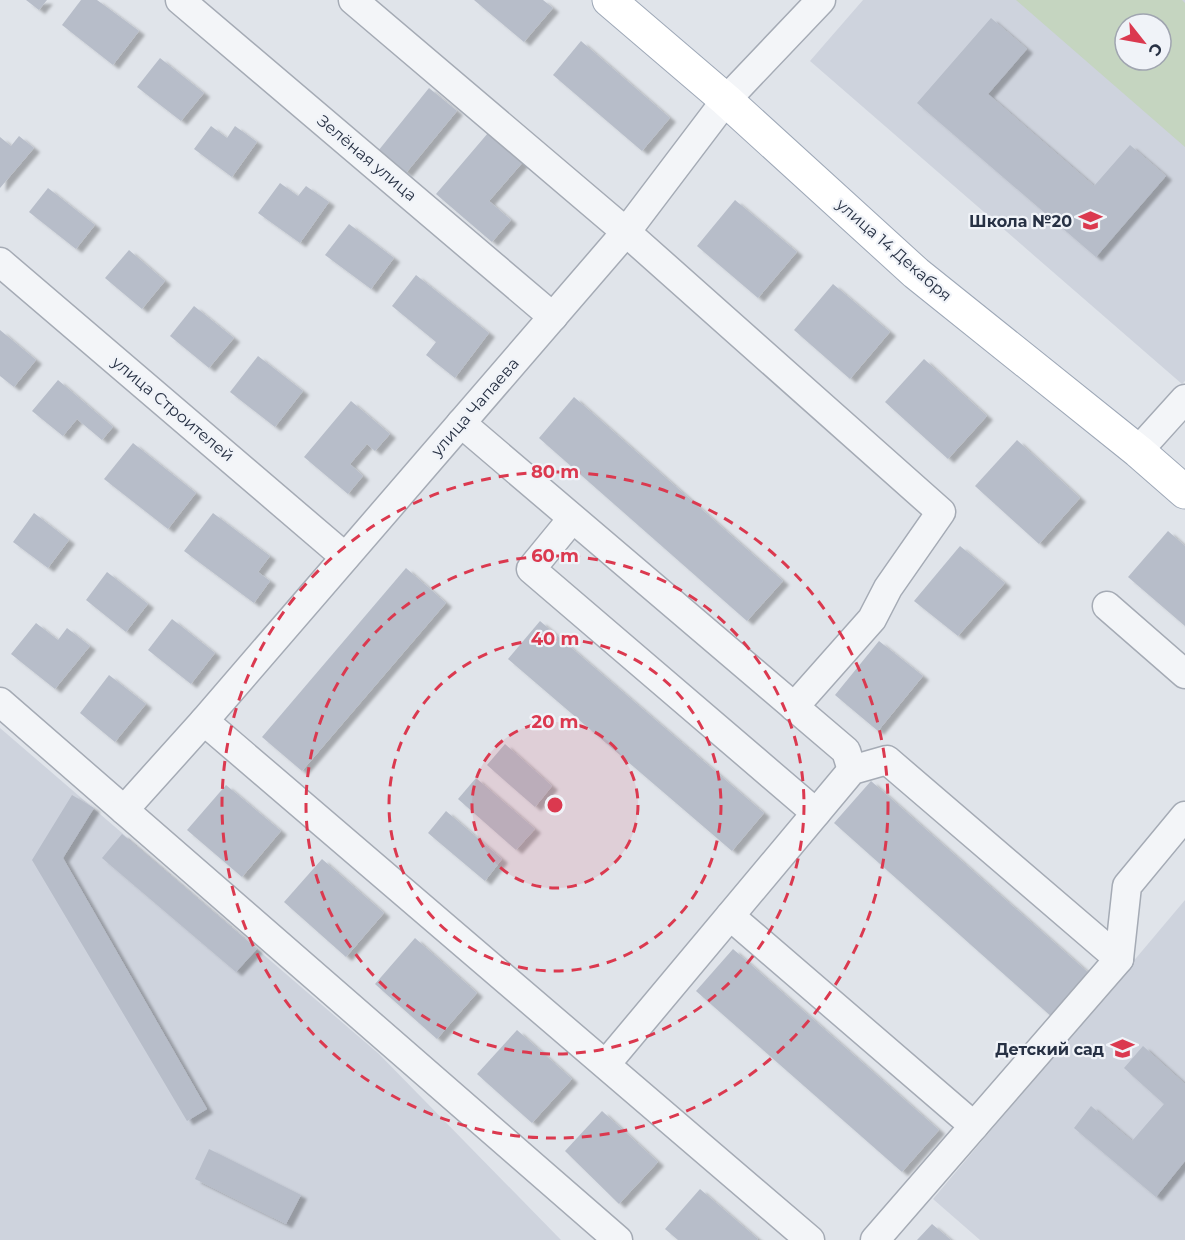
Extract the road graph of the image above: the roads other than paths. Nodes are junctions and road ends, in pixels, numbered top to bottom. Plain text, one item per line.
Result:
1 (180, 0) edge
2 (353, 0) edge
3 (609, 0) edge
4 (821, 0) edge
5 (726, 100) junction
6 (626, 232) junction
7 (0, 262) edge
8 (553, 317) junction
9 (1185, 399) edge
10 (461, 423) junction
11 (1138, 451) junction
12 (1185, 492) edge
13 (572, 519) junction
14 (345, 557) junction
15 (1107, 606) dead end
16 (1185, 674) edge
17 (0, 702) edge
18 (794, 707) junction
19 (204, 721) junction
20 (852, 770) junction
21 (124, 810) junction
22 (816, 813) junction
23 (1185, 816) edge
24 (730, 916) junction
25 (1119, 959) junction
26 (606, 1064) junction
27 (974, 1126) junction
28 (798, 1236) edge
29 (618, 1240) edge
30 (875, 1240) edge

1 - 8 street, Зелёная улица
2 - 6 street
3 - 5 main road, улица 14 Декабря
4 - 5 street, улица Чапаева
5 - 6 street, улица Чапаева
5 - 11 main road, улица 14 Декабря
6 - 8 street, улица Чапаева
6 - 18 street
7 - 14 street, улица Строителей
8 - 10 street, улица Чапаева
9 - 11 street
10 - 13 street
10 - 14 street, улица Чапаева
11 - 12 main road, улица 14 Декабря
13 - 18 street
13 - 22 street
14 - 19 street, улица Чапаева
15 - 16 street
17 - 21 street
18 - 20 street
19 - 21 street, улица Чапаева
19 - 26 street
20 - 22 street
20 - 25 street
21 - 29 street
22 - 24 street
23 - 25 street
24 - 26 street
24 - 27 street
25 - 27 street
26 - 28 street
27 - 30 street

